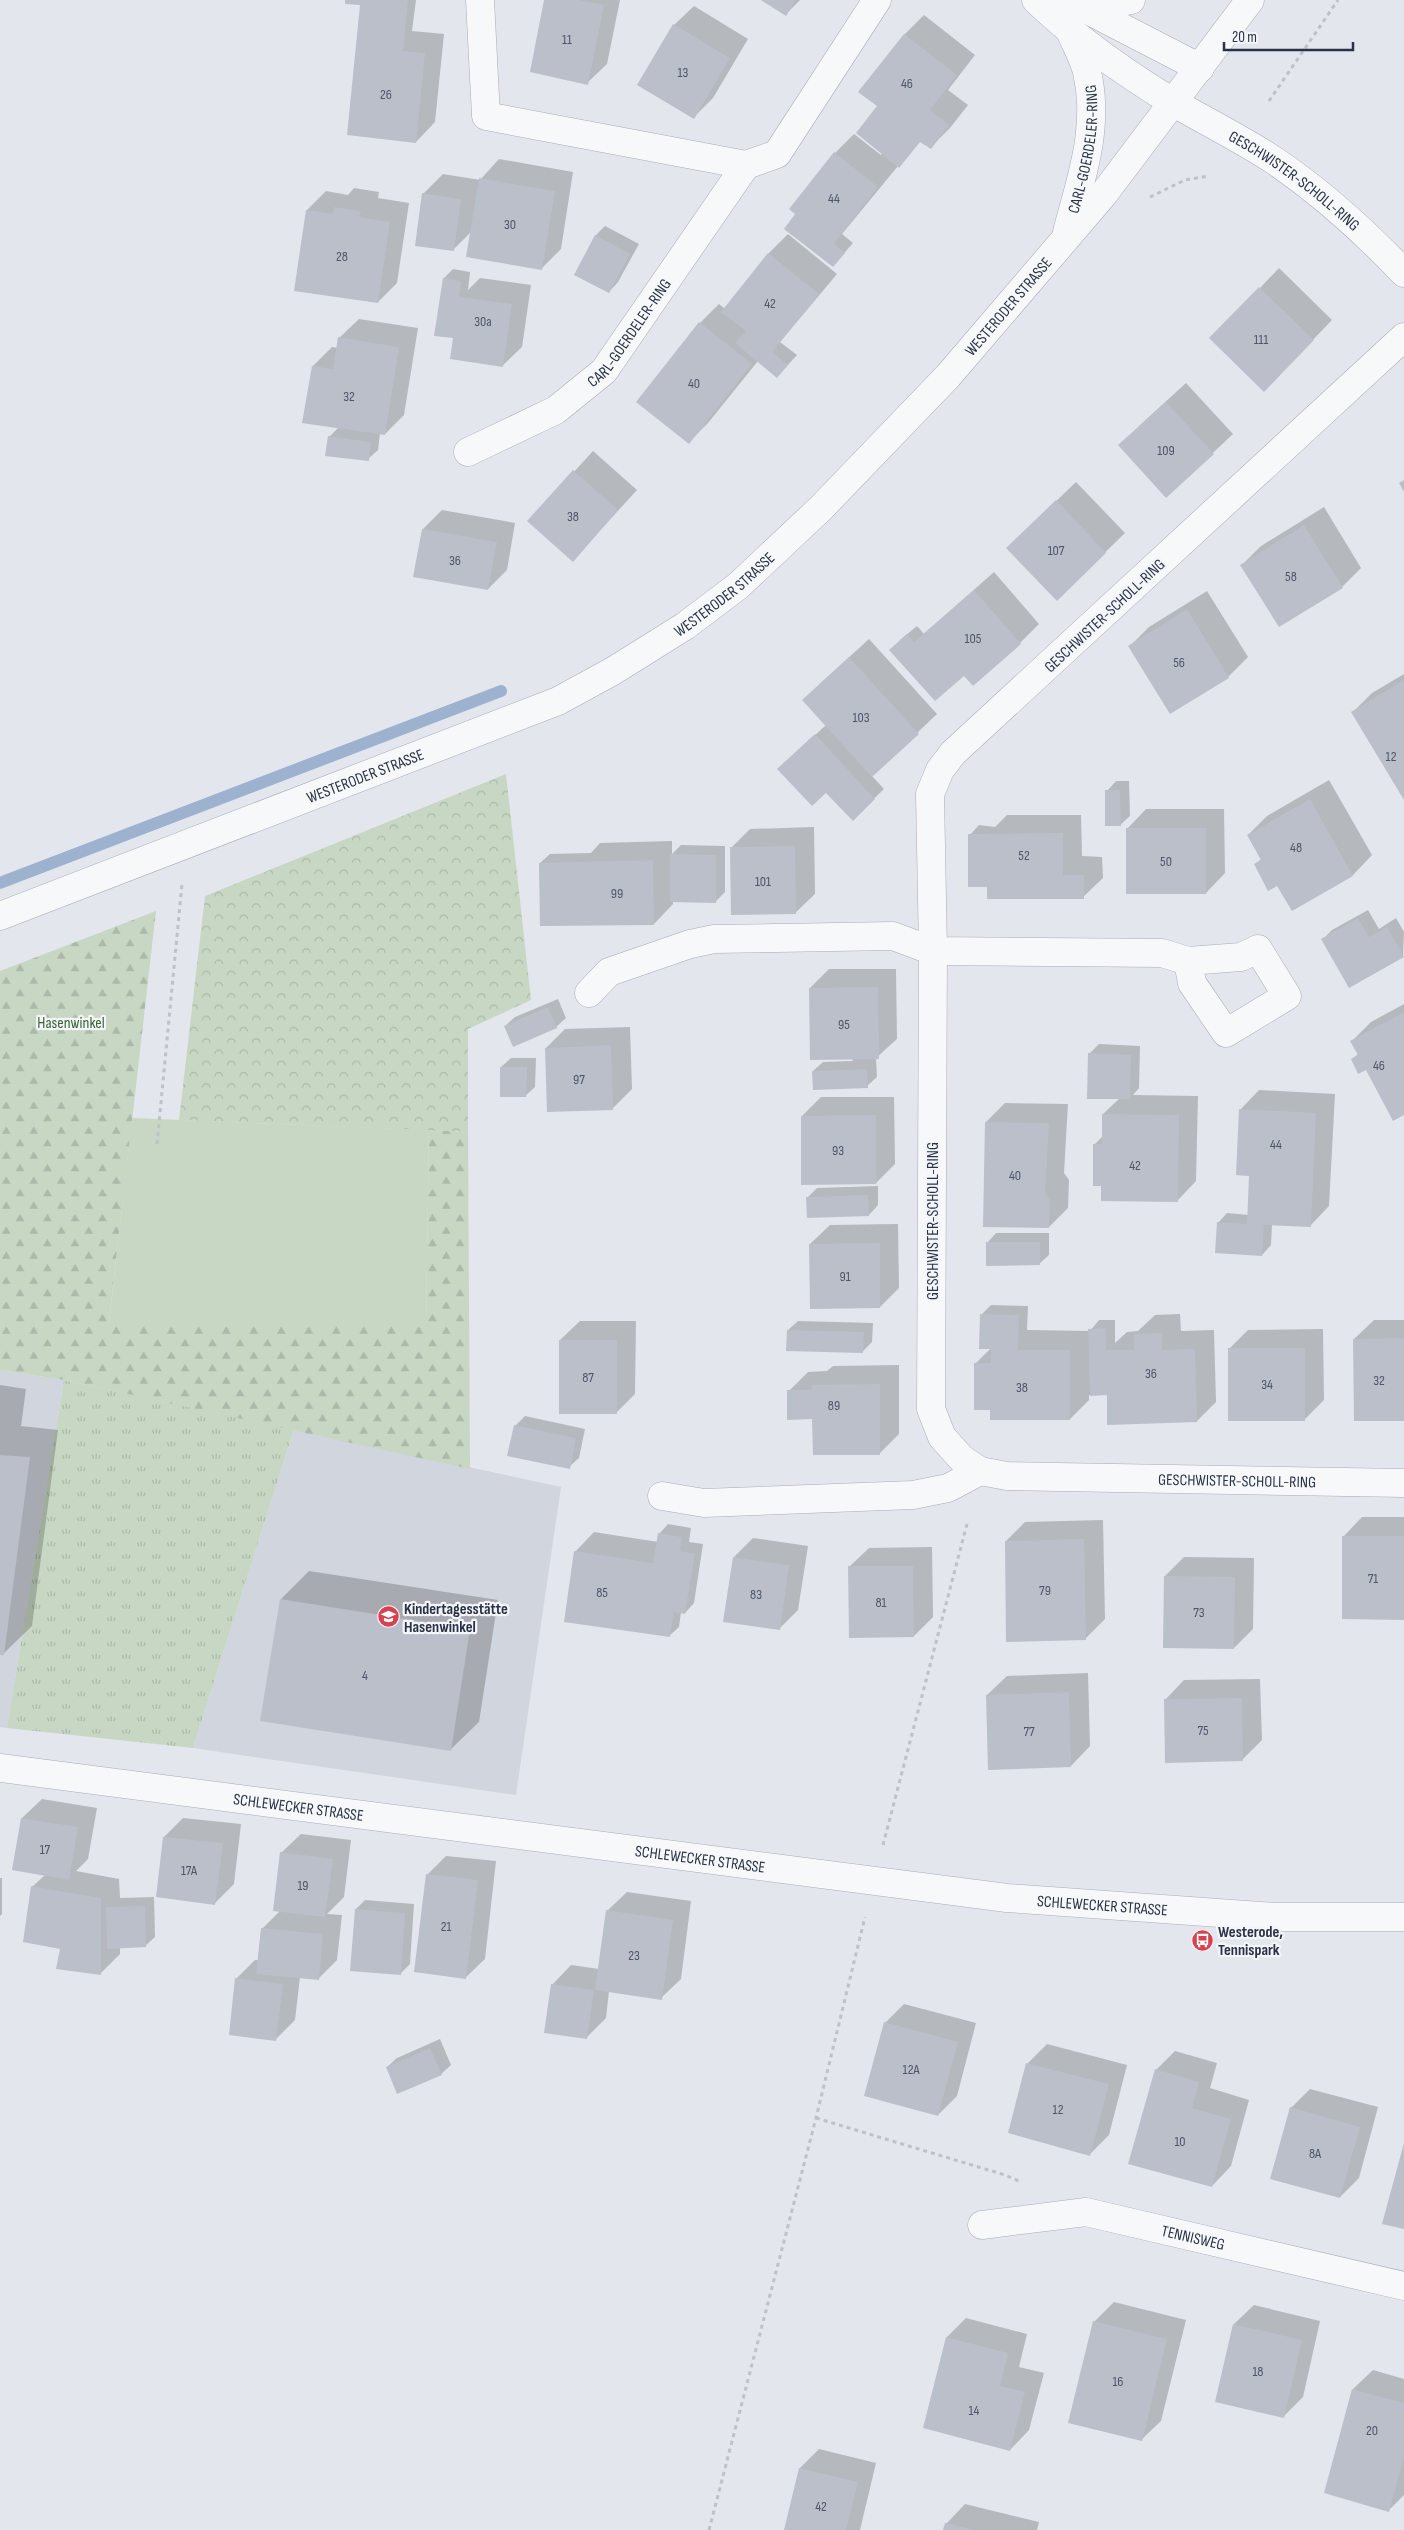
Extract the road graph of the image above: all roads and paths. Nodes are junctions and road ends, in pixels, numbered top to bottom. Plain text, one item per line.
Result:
1 (480, 0) edge
2 (877, 0) edge
3 (1036, 0) edge
4 (1060, 0) edge
5 (1131, 0) edge
6 (1250, 0) edge
7 (1338, 0) edge
8 (1086, 9) junction
9 (1071, 33) junction
10 (1200, 68) junction
11 (1269, 101) dead end
12 (1174, 102) junction
13 (746, 165) junction
14 (1066, 238) junction
15 (1404, 273) edge
16 (1404, 337) edge
17 (468, 452) dead end
18 (182, 883) dead end
19 (0, 916) edge
20 (933, 951) junction
21 (1188, 961) dead end
22 (589, 993) dead end
23 (157, 1144) dead end
24 (980, 1471) junction
25 (1404, 1483) edge
26 (662, 1496) dead end
27 (0, 1768) edge
28 (874, 1881) junction
29 (1404, 1917) edge
30 (816, 2118) junction
31 (1023, 2184) dead end
32 (982, 2225) dead end
33 (1404, 2286) edge
34 (709, 2530) edge

1 - 13 street
2 - 13 street
3 - 9 street, CARL-GOERDELER-RING
4 - 8 street
5 - 8 street
6 - 10 street, WESTERODER STRASSE
7 - 11 path
8 - 10 street
9 - 12 street, CARL-GOERDELER-RING
9 - 14 street, CARL-GOERDELER-RING
10 - 12 street, WESTERODER STRASSE
12 - 14 street, WESTERODER STRASSE
12 - 15 street, GESCHWISTER-SCHOLL-RING
13 - 17 street, CARL-GOERDELER-RING
14 - 19 street, WESTERODER STRASSE
16 - 20 street, GESCHWISTER-SCHOLL-RING
18 - 23 path
20 - 21 street
20 - 22 street
20 - 24 street, GESCHWISTER-SCHOLL-RING
24 - 25 street, GESCHWISTER-SCHOLL-RING
24 - 26 street
24 - 28 path
27 - 28 street, SCHLEWECKER STRASSE
28 - 29 street, SCHLEWECKER STRASSE
28 - 30 path
30 - 31 path
30 - 34 path
32 - 33 street, TENNISWEG

